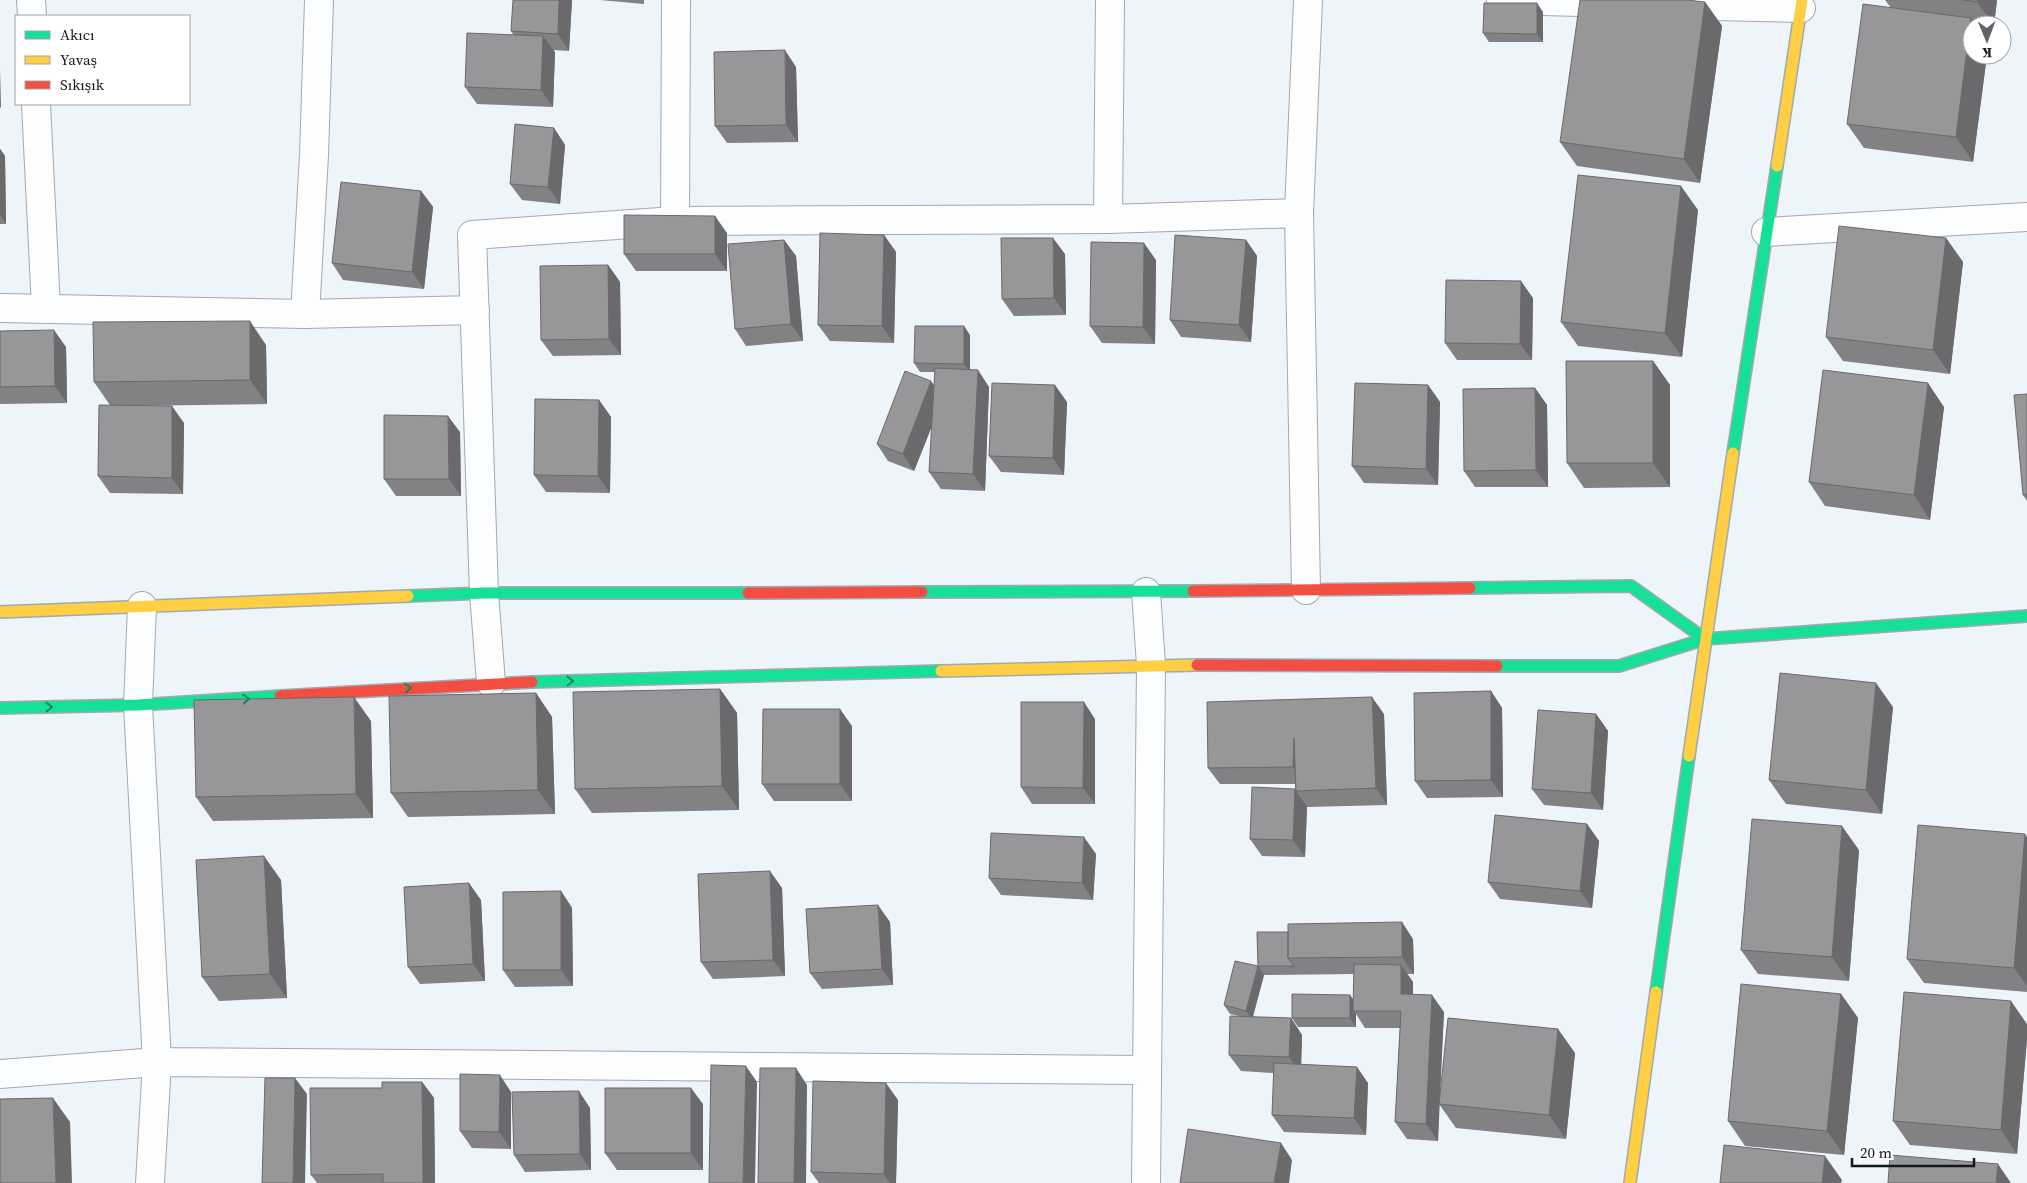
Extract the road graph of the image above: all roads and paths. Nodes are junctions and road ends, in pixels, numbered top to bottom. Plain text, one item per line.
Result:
1 (31, 0) edge
2 (319, 0) edge
3 (676, 0) edge
4 (1110, 0) edge
5 (1308, 0) edge
6 (1501, 0) edge
7 (1801, 4) edge
8 (32, 15) edge
9 (36, 105) edge
10 (1299, 213) junction
11 (2027, 217) edge
12 (1108, 219) junction
13 (675, 221) junction
14 (1766, 232) junction
15 (0, 308) edge
16 (46, 308) junction
17 (475, 310) junction
18 (305, 314) junction
19 (1306, 590) junction
20 (1146, 592) junction
21 (484, 593) junction
22 (142, 606) junction
23 (0, 612) edge
24 (2027, 616) edge
25 (1705, 638) junction
26 (1151, 665) junction
27 (492, 683) junction
28 (138, 705) junction
29 (0, 708) edge
30 (157, 1062) junction
31 (1147, 1070) junction
32 (0, 1074) edge
33 (150, 1183) edge
34 (1146, 1183) edge
35 (1630, 1183) edge

1 - 8 street
2 - 18 street
3 - 13 street
4 - 12 street
5 - 10 street
6 - 7 street
7 - 14 street
9 - 16 street
10 - 12 street
10 - 19 street
11 - 14 street
12 - 13 street
13 - 17 street
14 - 25 street
15 - 16 street
16 - 18 street
17 - 18 street
17 - 21 street
19 - 20 street
19 - 25 street
20 - 21 street
20 - 26 street
21 - 22 street
21 - 27 street
22 - 23 street
22 - 28 street
24 - 25 street
25 - 26 street
25 - 35 street
27 -> 26 street
26 - 31 street
28 -> 27 street
29 -> 28 street
28 - 30 street
30 - 31 street
30 - 32 street
30 - 33 street
31 - 34 street

